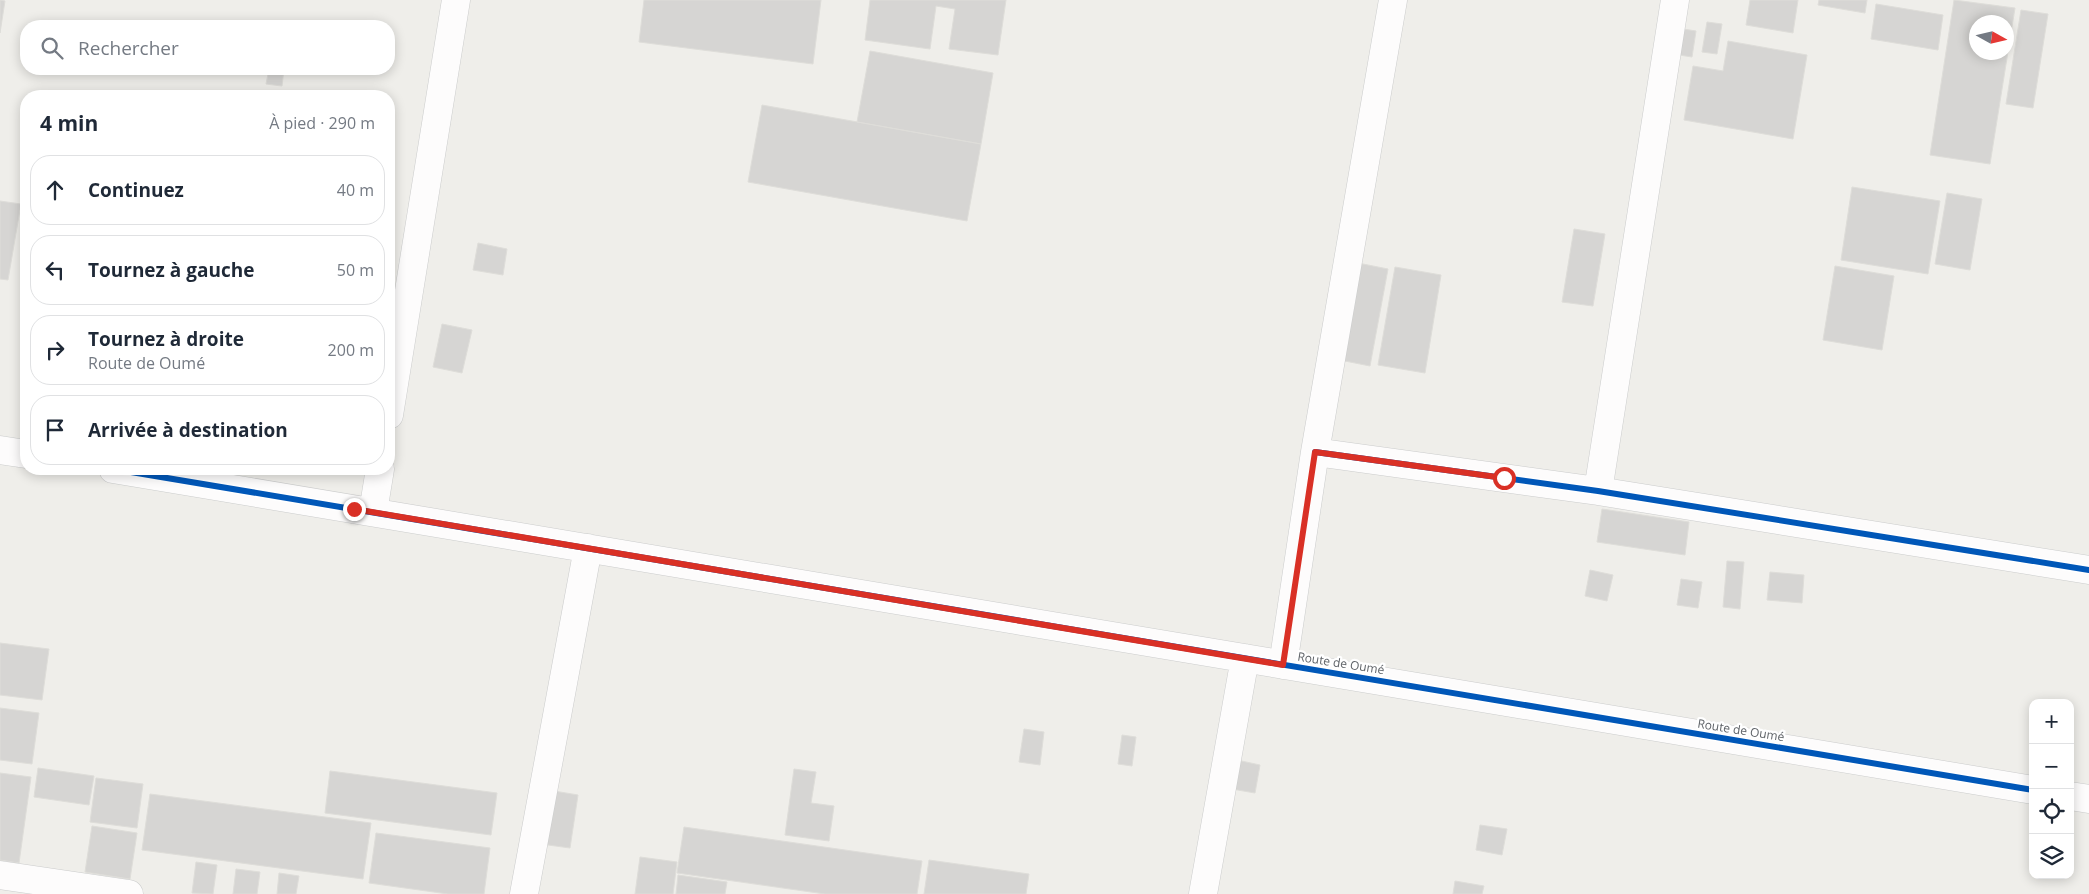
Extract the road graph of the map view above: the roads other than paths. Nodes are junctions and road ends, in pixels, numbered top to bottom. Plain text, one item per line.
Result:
1 (456, 0) edge
2 (1393, 0) edge
3 (1675, 0) edge
4 (395, 379) edge
5 (0, 450) edge
6 (1315, 452) junction
7 (20, 453) edge
8 (149, 475) edge
9 (379, 475) edge
10 (1598, 491) junction
11 (373, 512) junction
12 (588, 548) junction
13 (2089, 570) edge
14 (1245, 658) junction
15 (1283, 665) junction
16 (2029, 789) edge
17 (2074, 797) edge
18 (2089, 800) edge
19 (0, 875) edge
20 (129, 894) edge
21 (524, 894) edge
22 (1203, 894) edge

1 - 4 street
2 - 6 street
3 - 10 street
5 - 7 street
6 - 10 street
6 - 15 street
8 - 11 street, Route de Oumé
9 - 11 street
10 - 13 street
11 - 12 street, Route de Oumé
12 - 14 street, Route de Oumé
12 - 21 street
14 - 15 street, Route de Oumé
14 - 22 street
15 - 16 street, Route de Oumé
17 - 18 street
19 - 20 street

